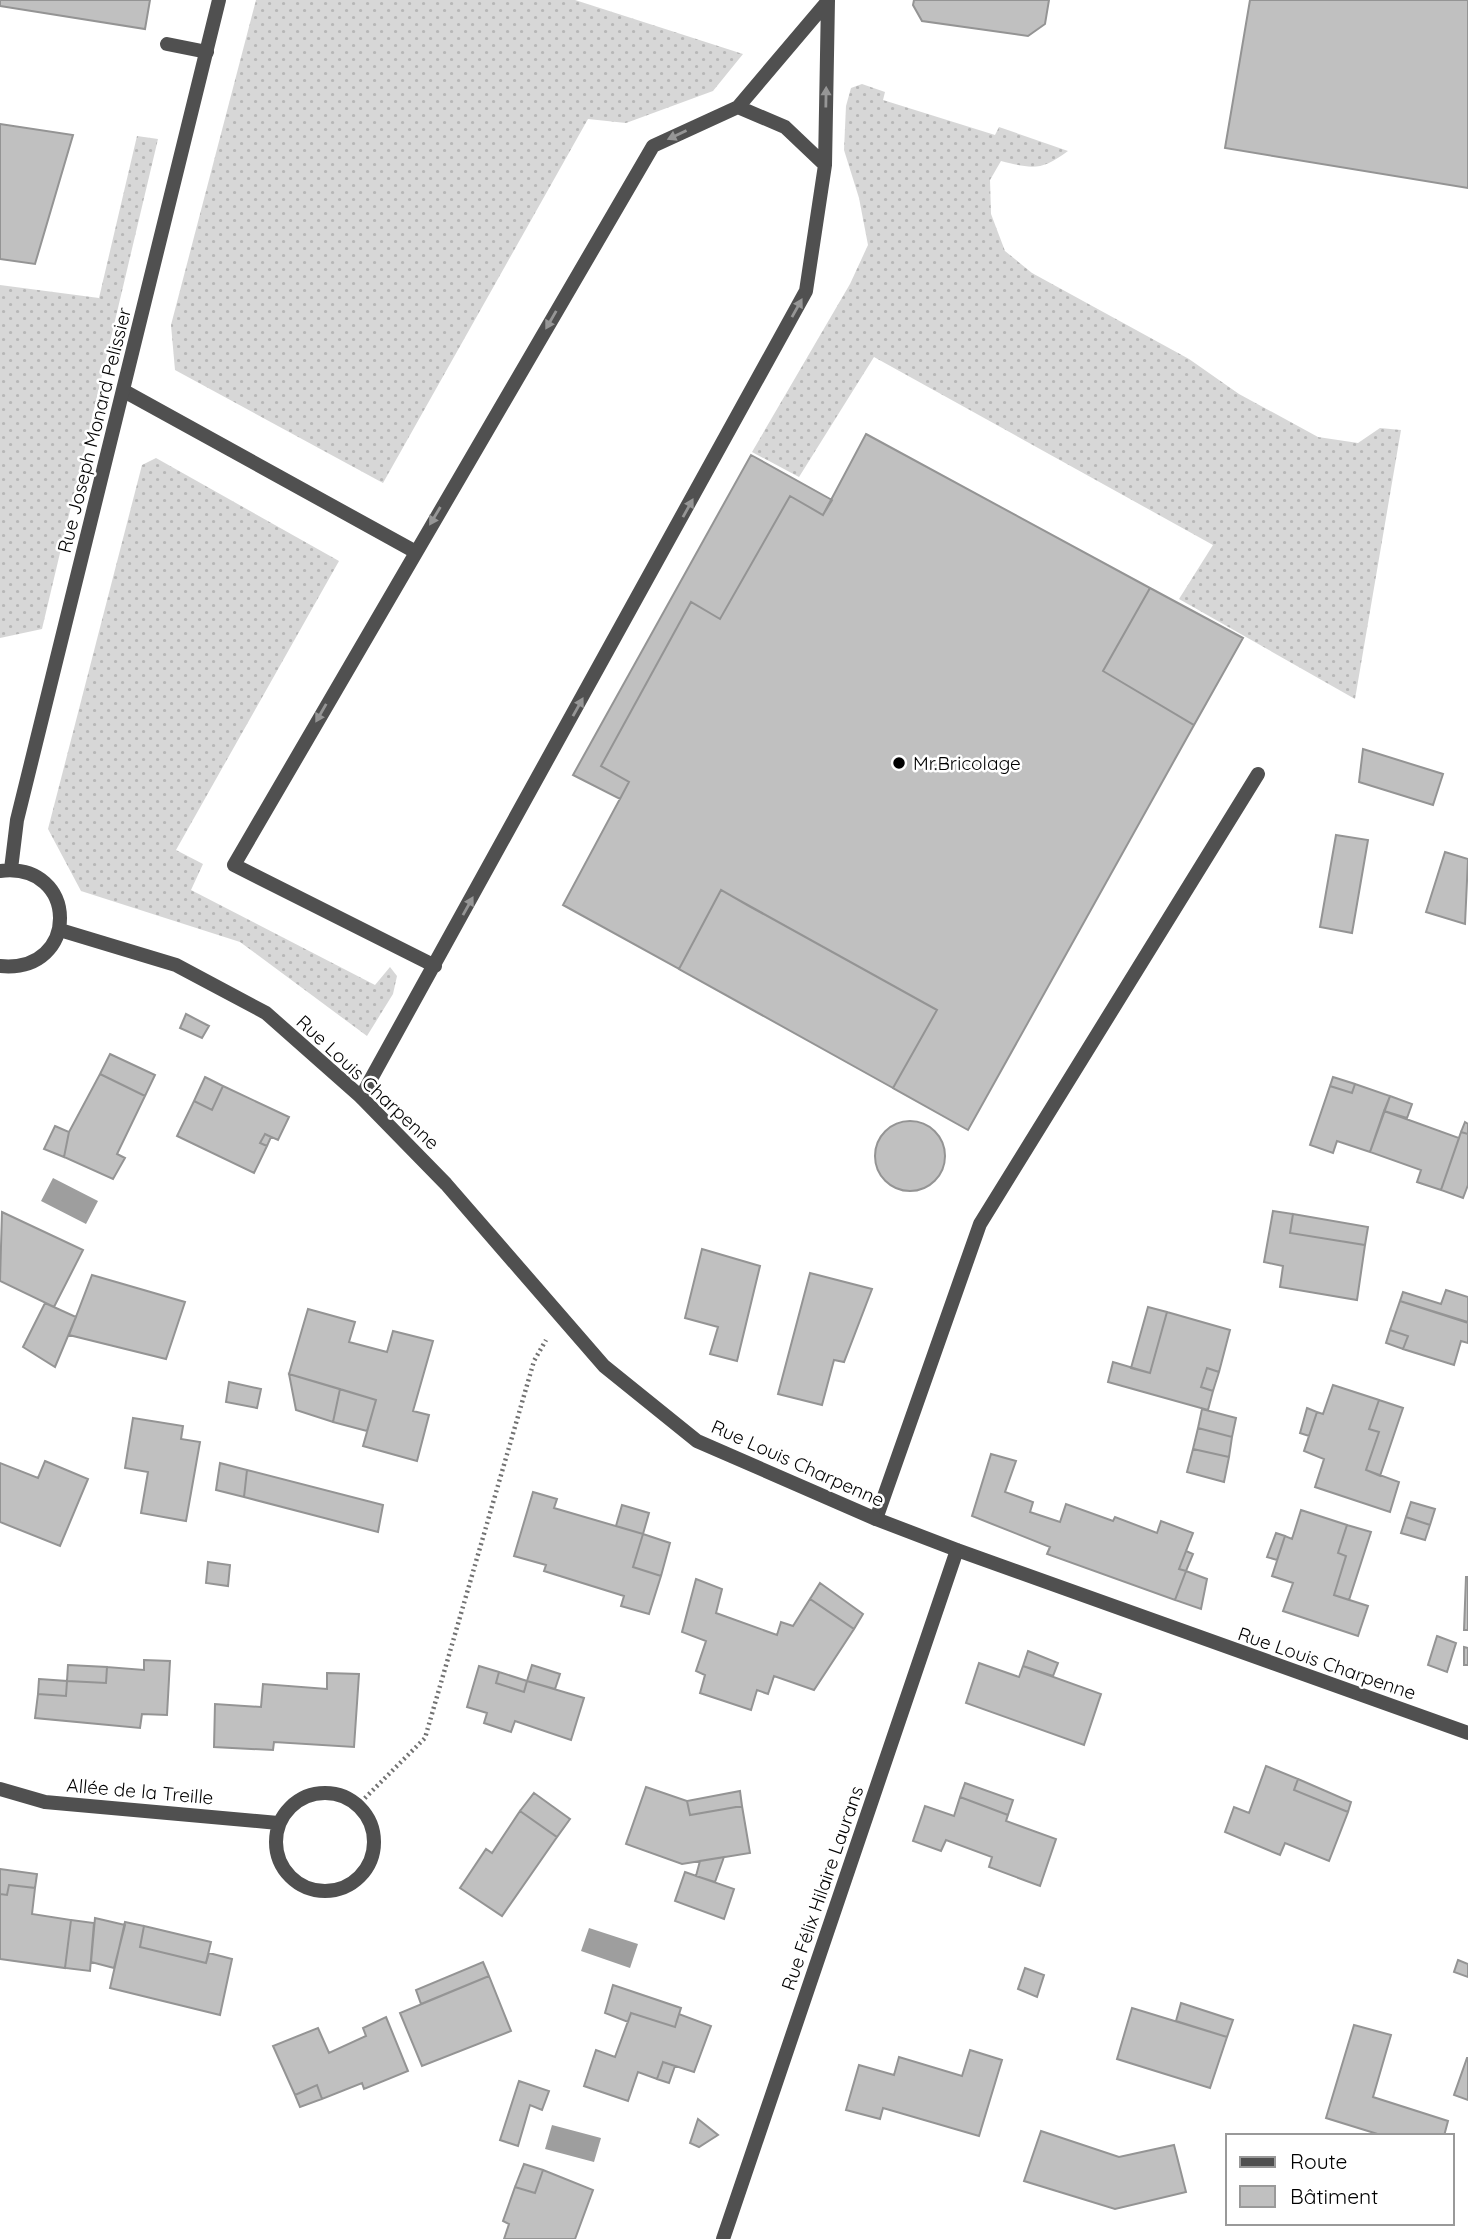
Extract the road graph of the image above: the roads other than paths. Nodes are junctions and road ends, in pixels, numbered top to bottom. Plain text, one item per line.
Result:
1 (219, 0) edge
2 (828, 1) edge
3 (167, 44) dead end
4 (206, 52) junction
5 (738, 107) junction
6 (825, 165) junction
7 (124, 391) junction
8 (414, 551) junction
9 (1258, 774) dead end
10 (6, 870) edge
11 (60, 930) junction
12 (0, 966) edge
13 (435, 966) junction
14 (360, 1097) junction
15 (876, 1519) junction
16 (957, 1550) junction
17 (1468, 1733) edge
18 (0, 1790) edge
19 (278, 1823) junction
20 (723, 2239) edge

1 - 4 street, Rue Joseph Monard Pelissier
2 - 5 street
6 -> 2 street
3 - 4 street
4 - 7 street, Rue Joseph Monard Pelissier
5 - 6 street
5 -> 8 street
13 -> 6 street
7 - 8 street
7 - 10 street, Rue Joseph Monard Pelissier
8 -> 13 street
9 - 15 street
10 - 11 street
11 - 12 street
11 - 14 street, Rue Louis Charpenne
13 - 14 street
14 - 15 street, Rue Louis Charpenne
15 - 16 street, Rue Louis Charpenne
16 - 17 street, Rue Louis Charpenne
16 - 20 street, Rue Félix Hilaire Laurans
18 - 19 street, Allée de la Treille
19 - 19 street

